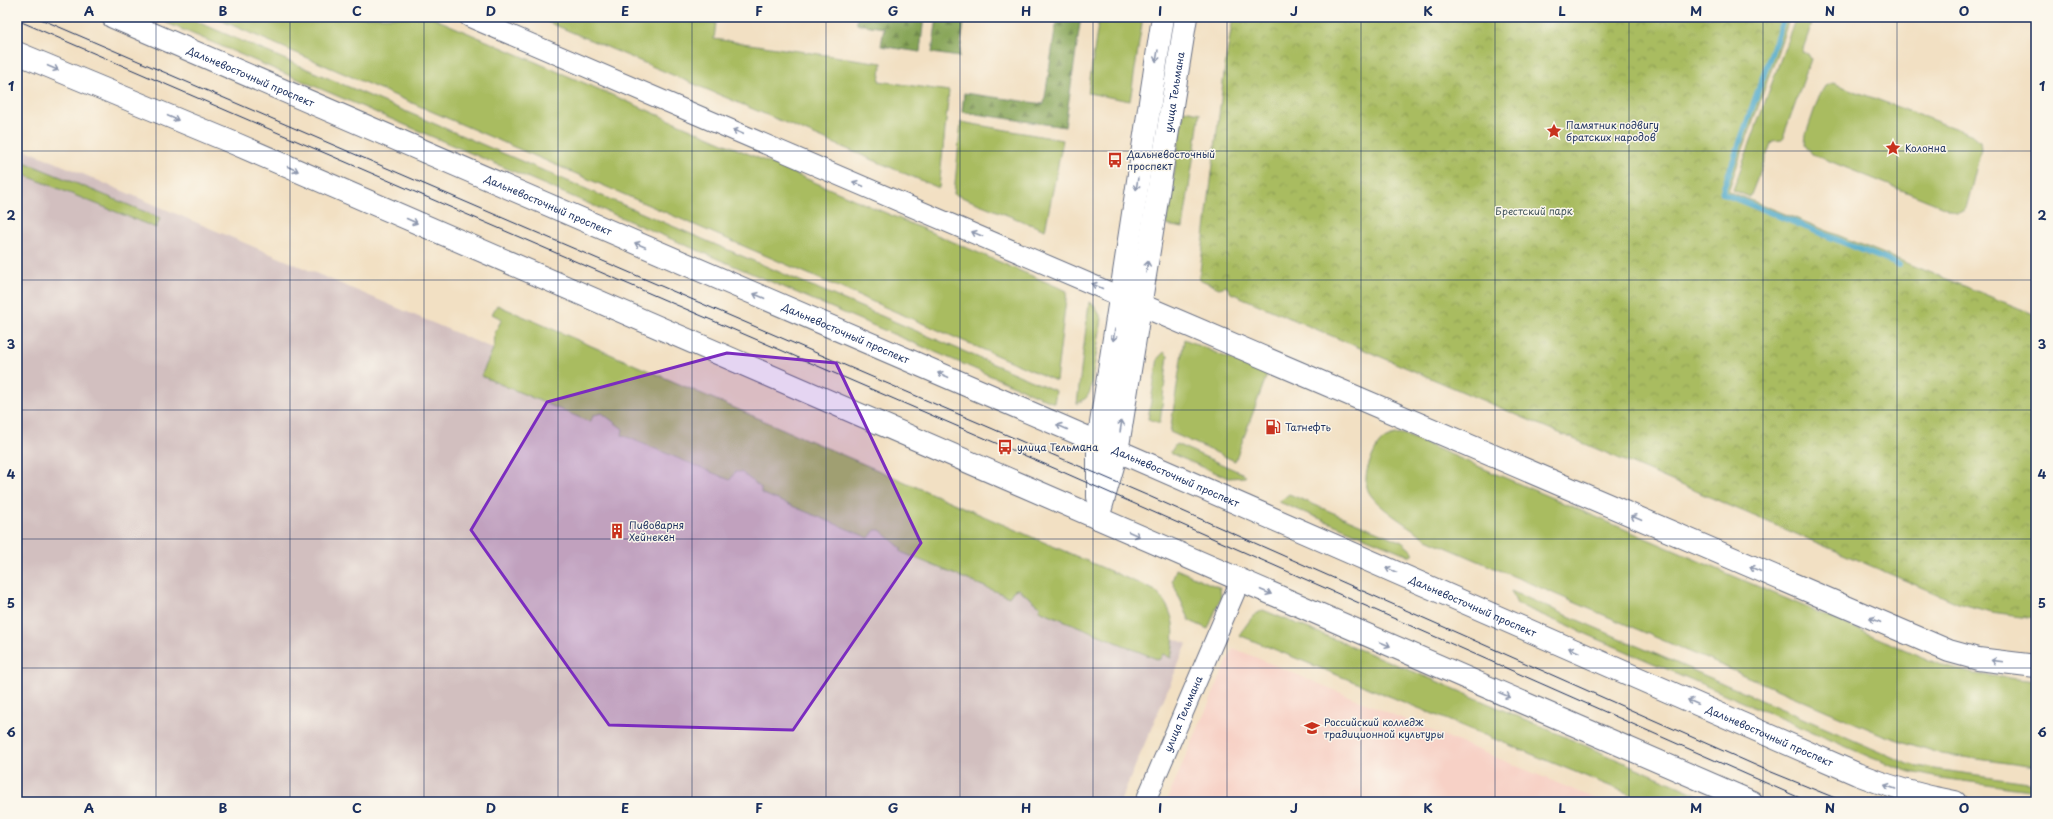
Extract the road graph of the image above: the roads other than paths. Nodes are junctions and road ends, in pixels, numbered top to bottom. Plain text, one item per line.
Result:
1 (113, 17) edge
2 (469, 17) edge
3 (1163, 17) edge
4 (1186, 17) edge
5 (17, 53) edge
6 (1120, 296) junction
7 (1141, 305) junction
8 (1098, 443) junction
9 (1117, 452) junction
10 (1098, 518) junction
11 (1240, 581) junction
12 (2036, 666) edge
13 (1145, 802) edge
14 (1752, 802) edge
15 (1955, 802) edge

8 -> 1 main road, Дальневосточный проспект
6 -> 2 street
3 -> 6 main road
7 -> 4 main road, улица Тельмана
5 -> 10 main road
6 - 7 street
6 -> 8 main road
9 -> 7 main road, улица Тельмана
12 -> 7 main road
8 - 9 main road, Дальневосточный проспект
8 - 10 main road
9 - 10 main road, улица Тельмана
15 -> 9 main road, Дальневосточный проспект
10 -> 11 main road
11 - 13 street, улица Тельмана
11 -> 14 main road

